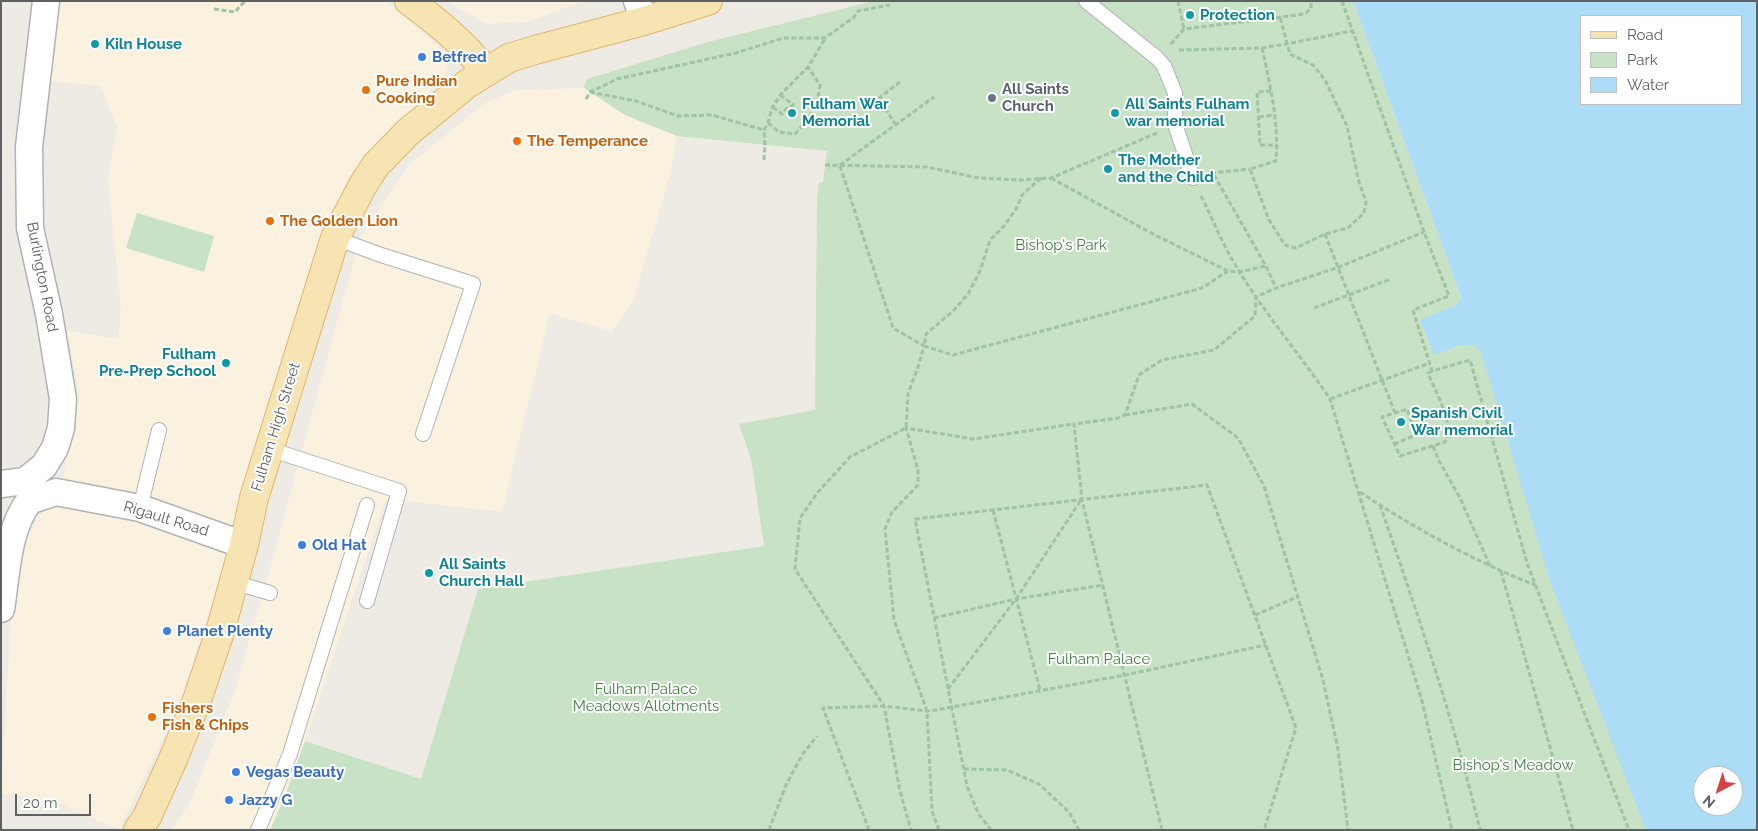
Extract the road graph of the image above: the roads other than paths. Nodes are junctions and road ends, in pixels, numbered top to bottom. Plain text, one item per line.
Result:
1 (46, 1) edge
2 (409, 1) edge
3 (708, 1) edge
4 (1086, 1) edge
5 (641, 11) edge
6 (486, 71) junction
7 (1192, 178) road end
8 (336, 238) junction
9 (159, 430) dead end
10 (422, 434) dead end
11 (268, 449) junction
12 (18, 489) edge
13 (367, 506) dead end
14 (140, 508) junction
15 (244, 545) junction
16 (234, 582) junction
17 (270, 593) dead end
18 (367, 601) dead end
19 (1, 609) edge
20 (138, 830) edge
21 (258, 830) edge

1 - 12 street, Burlington Road
2 - 6 main road
3 - 5 main road, Fulham High Street
4 - 7 lane
5 - 6 main road, Fulham High Street
6 - 8 main road, Fulham High Street
8 - 10 lane
8 - 11 main road, Fulham High Street
9 - 14 lane
11 - 15 main road, Fulham High Street
11 - 18 lane
12 - 14 street, Rigault Road
12 - 19 street, Burlington Road
13 - 21 lane
14 - 15 street, Rigault Road
15 - 16 main road, Fulham High Street
16 - 17 lane
16 - 20 main road, Fulham High Street

